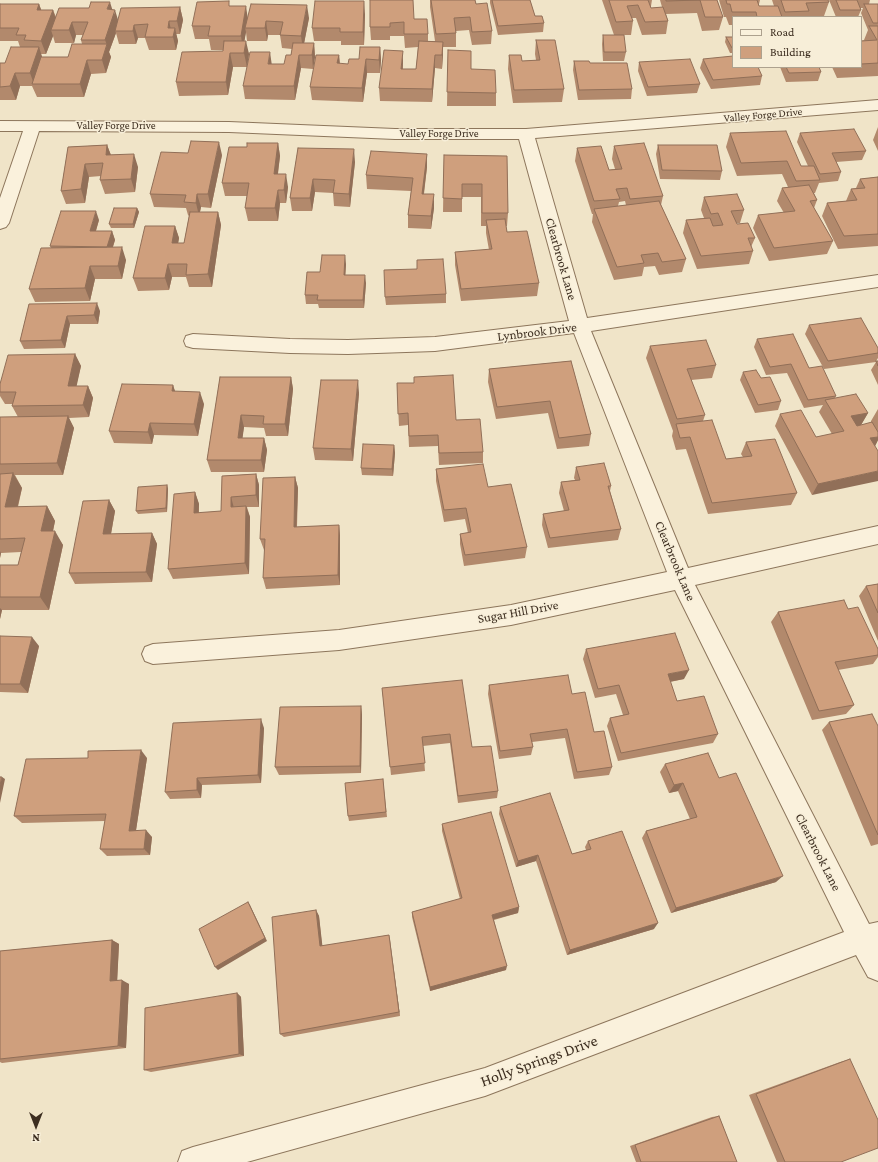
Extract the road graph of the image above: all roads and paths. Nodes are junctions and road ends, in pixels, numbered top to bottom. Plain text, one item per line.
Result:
1 (878, 105) edge
2 (0, 126) edge
3 (33, 126) junction
4 (526, 134) junction
5 (0, 223) edge
6 (878, 281) edge
7 (580, 326) junction
8 (193, 341) dead end
9 (878, 536) edge
10 (681, 579) junction
11 (153, 654) dead end
12 (870, 937) edge
13 (878, 967) edge
14 (193, 1162) edge

1 - 4 street, Valley Forge Drive
2 - 3 street, Valley Forge Drive
3 - 4 street, Valley Forge Drive
3 - 5 street
4 - 7 street, Clearbrook Lane
6 - 7 street, Lynbrook Drive
7 - 8 street, Lynbrook Drive
7 - 10 street, Clearbrook Lane
9 - 10 street, Sugar Hill Drive
10 - 11 street, Sugar Hill Drive
10 - 12 street, Clearbrook Lane
12 - 13 street, Clearbrook Lane
12 - 14 street, Holly Springs Drive

